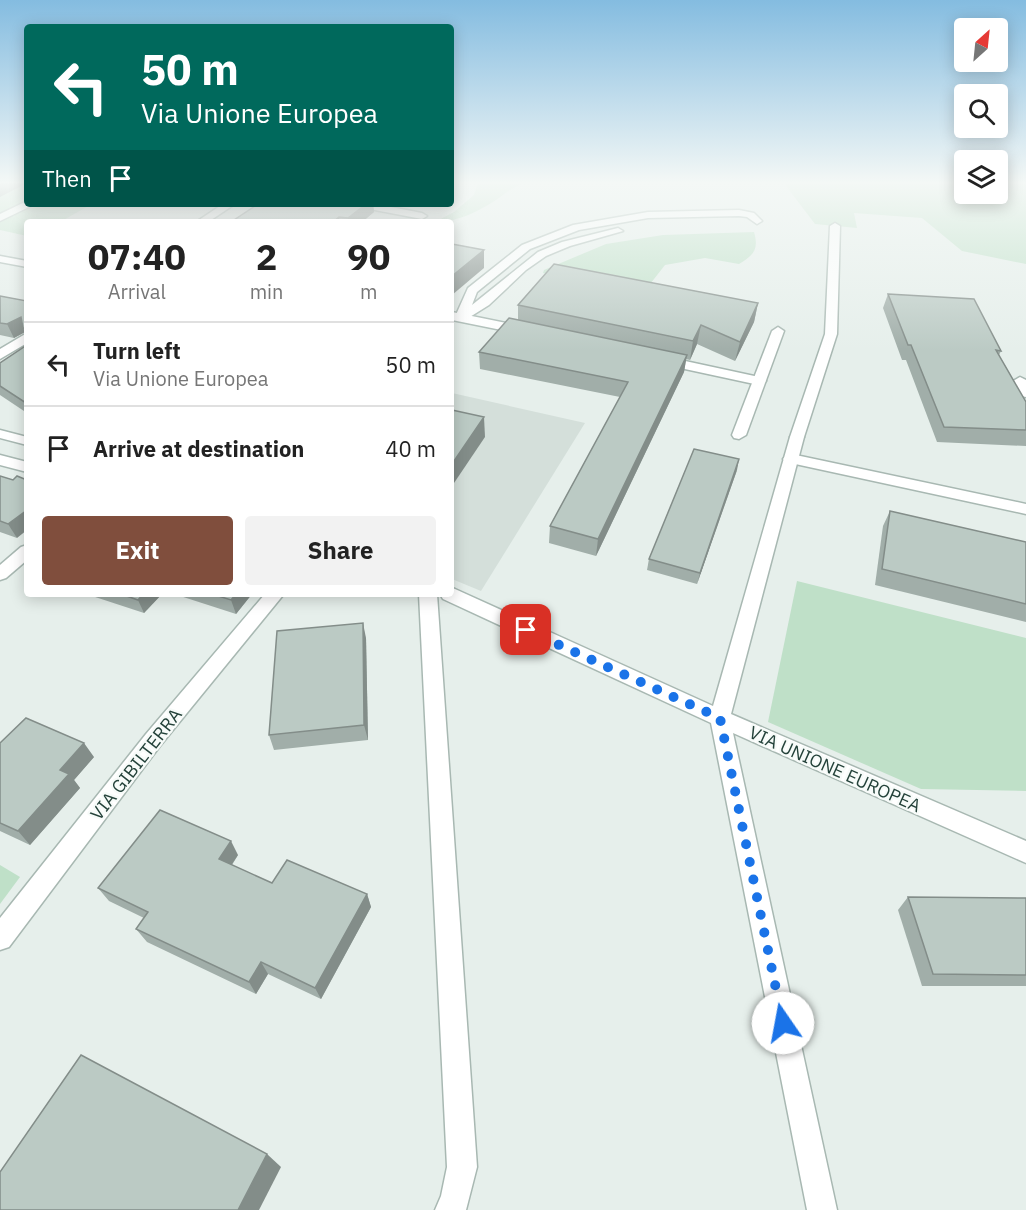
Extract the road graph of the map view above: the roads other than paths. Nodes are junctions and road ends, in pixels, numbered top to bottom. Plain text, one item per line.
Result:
1 (550, 237) edge
2 (592, 237) edge
3 (835, 237) edge
4 (0, 259) edge
5 (24, 263) edge
6 (456, 316) edge
7 (778, 331) dead end
8 (542, 334) edge
9 (24, 339) edge
10 (4, 353) edge
11 (24, 355) edge
12 (645, 356) edge
13 (759, 381) junction
14 (0, 434) edge
15 (739, 435) dead end
16 (24, 440) edge
17 (791, 459) junction
18 (0, 460) edge
19 (24, 466) edge
20 (1026, 509) edge
21 (24, 554) edge
22 (0, 574) edge
23 (272, 597) edge
24 (428, 597) edge
25 (454, 597) edge
26 (720, 718) junction
27 (1026, 852) edge
28 (0, 938) edge
29 (450, 1210) edge
30 (822, 1210) edge

1 - 6 street
2 - 6 street
3 - 17 street
4 - 5 street
6 - 8 street
7 - 13 street
9 - 10 street
10 - 11 street
12 - 13 street
13 - 15 street
14 - 16 street
17 - 20 street
17 - 26 street
18 - 19 street
21 - 22 street
23 - 28 street, VIA GIBILTERRA
24 - 29 street
25 - 26 street, VIA UNIONE EUROPEA
26 - 27 street, VIA UNIONE EUROPEA
26 - 30 street

